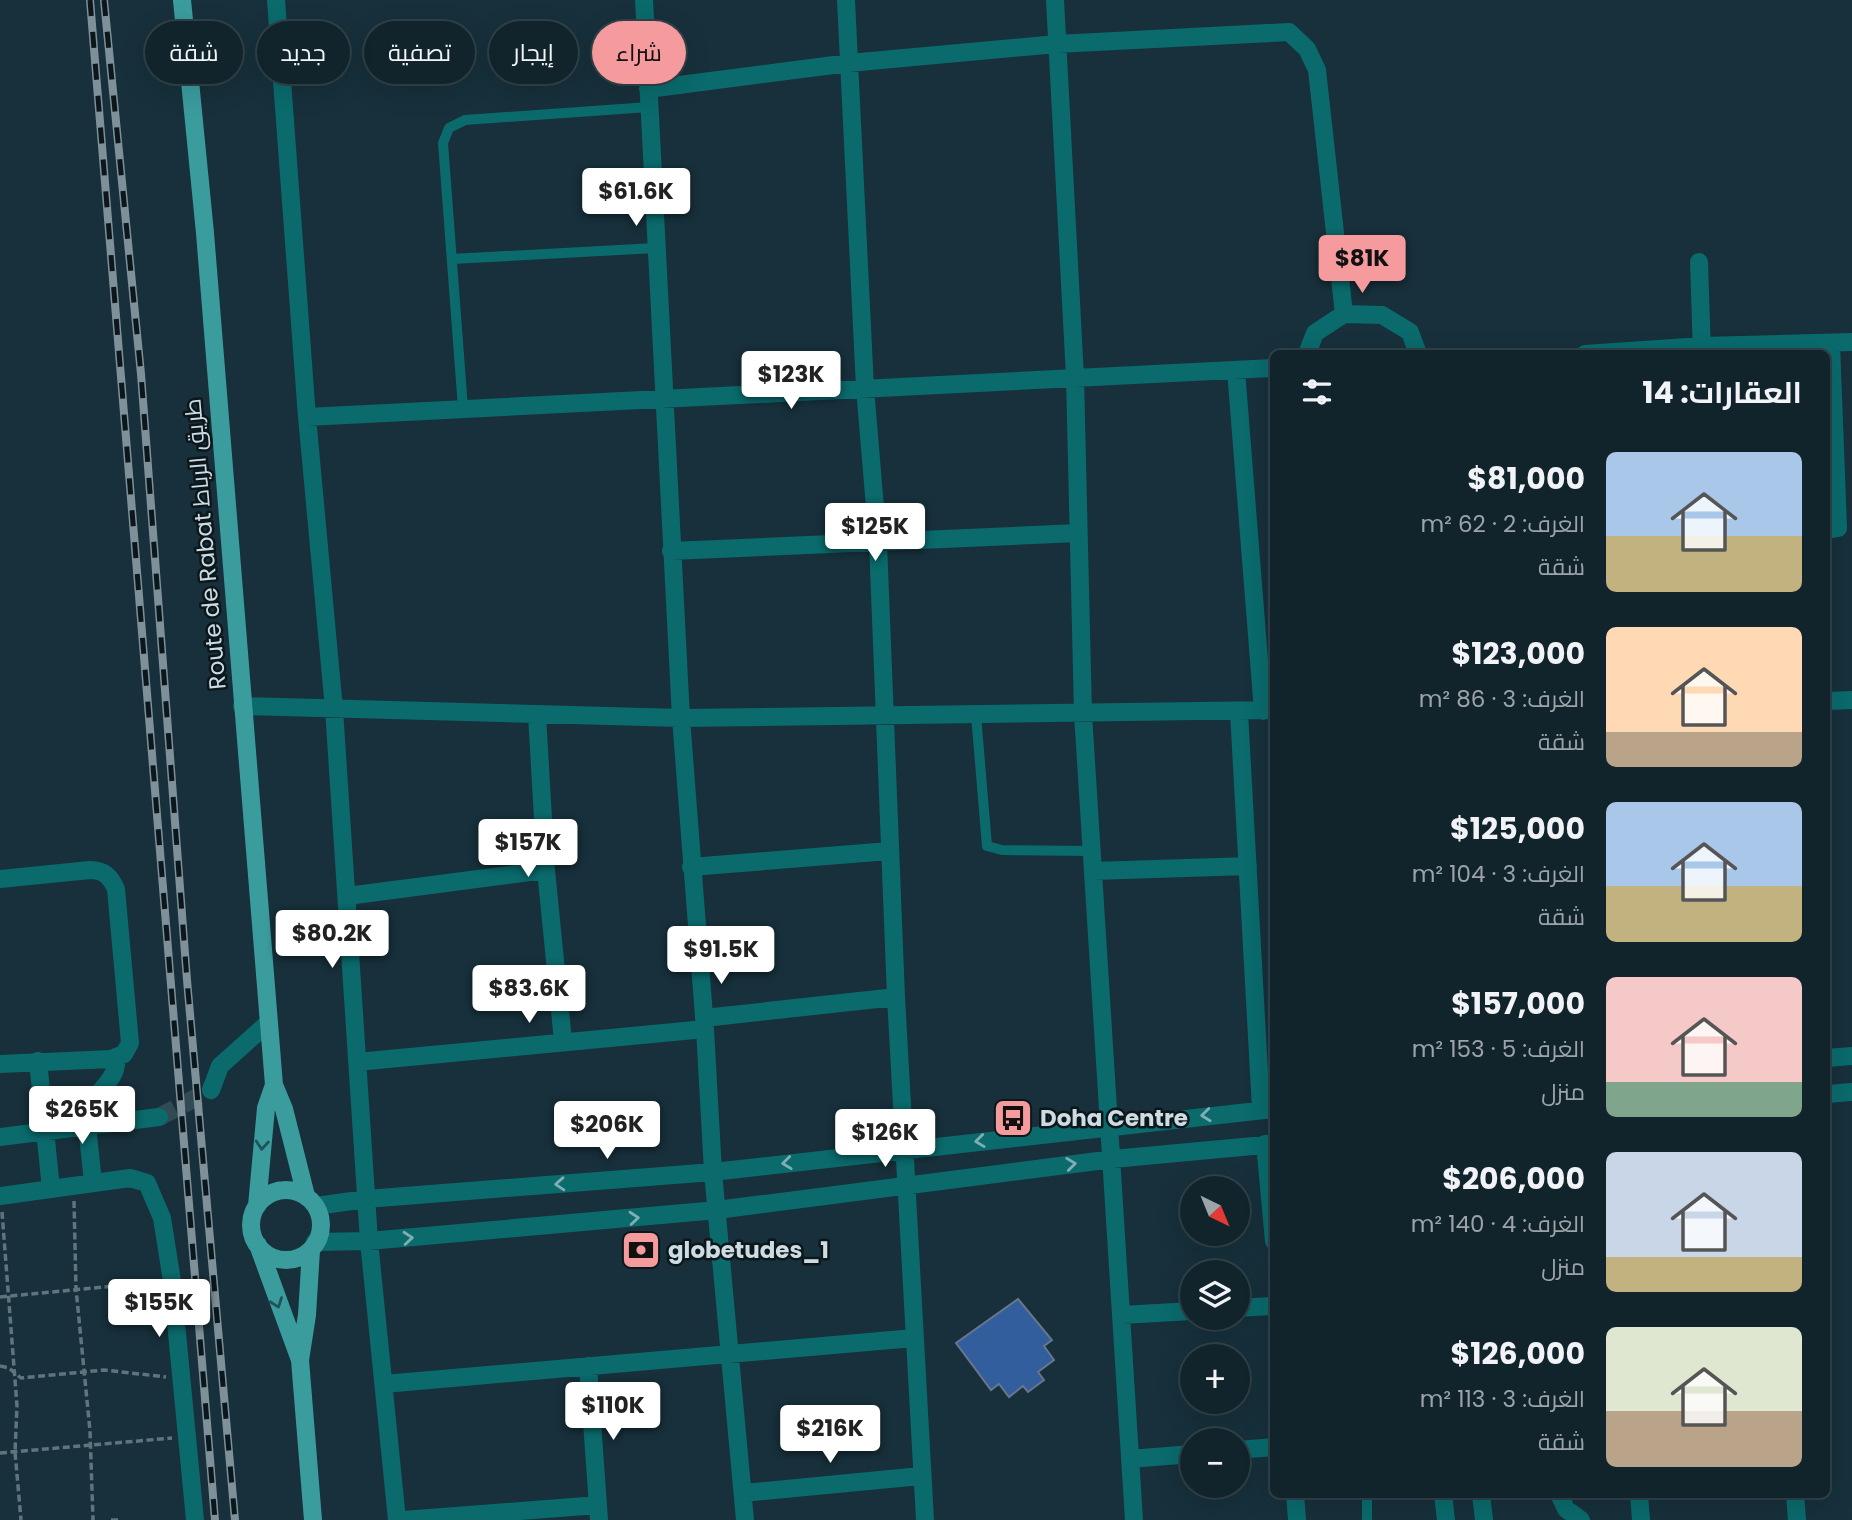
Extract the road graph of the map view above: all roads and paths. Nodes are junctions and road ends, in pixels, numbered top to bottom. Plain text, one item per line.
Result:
1 (182, 0) edge
2 (276, 0) edge
3 (644, 0) edge
4 (846, 0) edge
5 (1055, 0) edge
6 (1057, 44) junction
7 (849, 63) junction
8 (648, 89) junction
9 (649, 107) junction
10 (656, 248) junction
11 (452, 259) junction
12 (1699, 262) dead end
13 (1344, 314) junction
14 (1831, 342) junction
15 (1852, 342) edge
16 (1309, 350) edge
17 (1417, 350) edge
18 (1702, 350) edge
19 (1270, 368) edge
20 (1236, 369) junction
21 (1075, 377) junction
22 (865, 388) junction
23 (663, 398) junction
24 (463, 408) junction
25 (307, 417) junction
26 (1830, 529) edge
27 (1078, 533) junction
28 (878, 544) junction
29 (671, 551) junction
30 (1852, 700) edge
31 (1830, 701) edge
32 (242, 706) junction
33 (334, 709) junction
34 (1269, 710) edge
35 (1239, 712) junction
36 (537, 715) junction
37 (883, 715) junction
38 (976, 715) junction
39 (1083, 715) junction
40 (681, 718) junction
41 (889, 851) junction
42 (1093, 851) junction
43 (1248, 866) junction
44 (691, 867) junction
45 (546, 870) junction
46 (1093, 872) junction
47 (0, 878) edge
48 (347, 896) junction
49 (895, 998) junction
50 (268, 1023) junction
51 (705, 1023) junction
52 (563, 1041) junction
53 (1852, 1056) edge
54 (116, 1058) junction
55 (1830, 1058) edge
56 (38, 1060) junction
57 (357, 1062) junction
58 (0, 1064) edge
59 (274, 1085) junction
60 (211, 1090) tunnel mouth
61 (1852, 1092) edge
62 (1830, 1094) edge
63 (1267, 1109) edge
64 (159, 1117) tunnel mouth
65 (95, 1125) junction
66 (1109, 1126) junction
67 (45, 1131) junction
68 (0, 1137) edge
69 (1269, 1144) edge
70 (903, 1150) junction
71 (1112, 1159) junction
72 (1270, 1163) edge
73 (713, 1172) junction
74 (93, 1182) junction
75 (74, 1185) junction
76 (906, 1185) junction
77 (51, 1189) junction
78 (1, 1196) edge
79 (366, 1199) junction
80 (311, 1201) junction
81 (257, 1206) junction
82 (717, 1210) junction
83 (369, 1241) junction
84 (258, 1245) junction
85 (313, 1246) junction
86 (172, 1281) junction
87 (76, 1289) junction
88 (0, 1297) edge
89 (8, 1297) junction
90 (1270, 1306) edge
91 (1250, 1307) edge
92 (1180, 1312) edge
93 (1122, 1315) junction
94 (914, 1338) junction
95 (730, 1356) junction
96 (300, 1360) junction
97 (0, 1366) edge
98 (588, 1366) junction
99 (83, 1371) junction
100 (15, 1374) junction
101 (183, 1378) junction
102 (384, 1384) junction
103 (188, 1438) junction
104 (90, 1444) junction
105 (1270, 1447) edge
106 (1250, 1449) edge
107 (0, 1452) edge
108 (15, 1452) junction
109 (1180, 1455) edge
110 (1130, 1459) junction
111 (921, 1476) junction
112 (743, 1493) junction
113 (1295, 1498) edge
114 (1367, 1498) edge
115 (1444, 1498) edge
116 (1481, 1498) edge
117 (1561, 1498) edge
118 (1639, 1498) edge
119 (1795, 1498) edge
120 (598, 1513) edge
121 (21, 1520) edge
122 (93, 1520) edge
123 (111, 1520) edge
124 (120, 1520) edge
125 (195, 1520) edge
126 (313, 1520) edge
127 (397, 1520) edge
128 (403, 1520) edge
129 (745, 1520) edge
130 (925, 1520) edge
131 (1134, 1520) edge
132 (1297, 1520) edge
133 (1367, 1520) edge
134 (1446, 1520) edge
135 (1483, 1520) edge
136 (1581, 1520) edge
137 (1641, 1520) edge
138 (1797, 1520) edge

1 - 32 main road, Route de Rabat طريق الرباط
2 - 25 street
3 - 8 street
4 - 7 street
5 - 6 street
6 - 7 street
6 - 13 street
6 - 21 street
7 - 8 street
7 - 22 street
8 - 9 street
9 - 10 street
9 - 11 lane
10 - 11 lane
10 - 23 street
11 - 24 lane
12 - 18 street
13 - 16 street
13 - 17 street
14 - 15 street
14 - 18 street
14 - 26 street
19 - 20 street
20 - 21 street
20 - 34 street
21 - 22 street
21 - 27 street
22 - 23 street
22 - 28 street
23 - 24 street
23 - 29 street
24 - 25 street
25 - 33 street
27 - 28 street
27 - 39 street
28 - 29 street
28 - 37 street
29 - 40 street
30 - 31 street
32 - 33 street
32 - 50 main road, Route de Rabat طريق الرباط
33 - 36 street
33 - 48 street
34 - 35 street
35 - 39 street
35 - 43 street
36 - 40 street
36 - 45 street
37 - 38 street
37 - 40 street
37 - 41 street
38 - 39 street
38 - 42 lane
39 - 42 street
40 - 44 street
41 - 44 street
41 - 49 street
42 - 46 street
43 - 46 street
43 - 63 street
44 - 51 street
45 - 48 street
45 - 52 street
46 - 66 street
47 - 54 street
48 - 57 street
49 - 51 street
49 - 70 street
50 - 59 main road, Route de Rabat طريق الرباط
50 - 60 street
51 - 52 street
51 - 73 street
52 - 57 street
53 - 55 street
54 - 56 street
54 - 65 street
56 - 58 street
56 - 67 street
57 - 79 street
59 - 80 main road, Route de Rabat طريق الرباط
59 -> 81 main road, Route de Rabat طريق الرباط
61 - 62 street
63 -> 66 street
64 - 65 street
65 - 67 street
65 - 74 street
66 -> 70 street
66 - 71 street
67 - 68 street
67 - 77 street
69 - 71 street
69 - 72 street
70 -> 73 street
70 - 76 street
76 -> 71 street
71 - 93 street
73 -> 79 street
73 - 82 street
74 - 75 street
74 - 86 street
75 - 77 street
75 - 87 path
76 - 82 street
76 - 94 street
77 - 78 street
78 - 89 path
79 - 80 street
79 - 83 street
80 - 81 main road
80 - 85 main road
81 - 84 main road
83 -> 82 street
82 - 95 street
83 - 85 street
83 - 102 street
84 - 85 main road
84 -> 96 main road
85 - 96 main road
86 - 87 path
86 - 101 street
87 - 89 path
87 - 99 path
88 - 89 path
89 - 100 path
90 - 91 street
92 - 93 street
93 - 110 street
94 - 95 street
94 - 111 street
95 - 98 street
95 - 112 street
96 - 126 main road
97 - 100 path
98 - 102 street
98 - 120 street
99 - 100 path
99 - 101 path
99 - 104 path
100 - 108 path
101 - 103 street
102 - 127 street
103 - 104 path
103 - 125 street
104 - 108 path
104 - 122 path
105 - 106 street
107 - 108 path
108 - 121 path
109 - 110 street
110 - 131 street
111 - 112 street
111 - 130 street
112 - 129 street
113 - 132 street
114 - 133 lane
115 - 134 street
116 - 135 street
117 - 136 street
118 - 137 street
119 - 138 street
120 - 128 street
123 - 124 path

